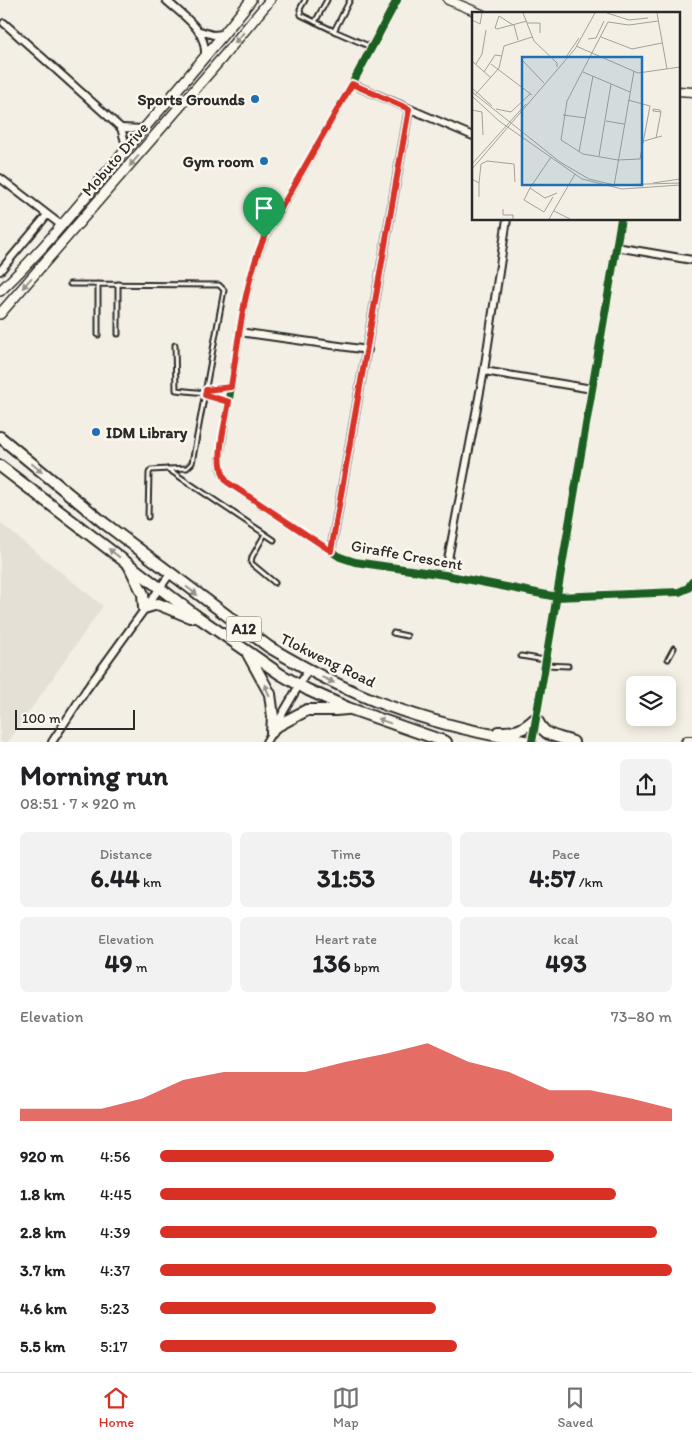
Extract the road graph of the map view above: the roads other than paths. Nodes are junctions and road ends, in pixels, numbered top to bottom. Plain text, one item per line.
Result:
1 (166, 0) edge
2 (251, 0) edge
3 (270, 0) edge
4 (305, 0) edge
5 (327, 0) edge
6 (350, 0) edge
7 (397, 0) edge
8 (448, 0) edge
9 (477, 12) edge
10 (315, 22) junction
11 (4, 23) dead end
12 (200, 31) junction
13 (334, 32) junction
14 (224, 34) junction
15 (371, 48) junction
16 (205, 58) junction
17 (352, 84) junction
18 (409, 109) junction
19 (121, 128) junction
20 (144, 128) junction
21 (472, 136) edge
22 (127, 148) junction
23 (0, 178) edge
24 (47, 215) junction
25 (507, 220) edge
26 (621, 220) edge
27 (61, 226) junction
28 (616, 247) junction
29 (692, 260) edge
30 (0, 271) edge
31 (70, 284) dead end
32 (98, 284) junction
33 (118, 284) junction
34 (0, 291) edge
35 (0, 314) edge
36 (239, 332) junction
37 (118, 334) dead end
38 (98, 335) dead end
39 (174, 345) dead end
40 (368, 350) junction
41 (484, 371) junction
42 (231, 387) junction
43 (592, 389) junction
44 (206, 393) junction
45 (229, 402) junction
46 (0, 437) edge
47 (0, 466) edge
48 (167, 468) junction
49 (148, 517) dead end
50 (265, 534) junction
51 (274, 540) dead end
52 (331, 551) junction
53 (128, 564) junction
54 (170, 574) junction
55 (445, 575) junction
56 (692, 582) edge
57 (275, 583) dead end
58 (160, 587) junction
59 (557, 597) junction
60 (144, 608) junction
61 (196, 615) junction
62 (393, 633) dead end
63 (407, 636) dead end
64 (674, 648) dead end
65 (248, 653) junction
66 (521, 656) dead end
67 (668, 659) dead end
68 (545, 662) junction
69 (568, 666) dead end
70 (308, 670) junction
71 (299, 686) junction
72 (348, 708) junction
73 (536, 718) junction
74 (273, 730) junction
75 (476, 731) junction
76 (52, 742) edge
77 (266, 742) edge
78 (446, 742) edge
79 (531, 742) edge
80 (573, 742) edge
81 (688, 742) edge
82 (692, 742) edge

1 - 12 street
2 - 14 main road
3 -> 35 main road, Mobuto Drive
4 - 10 lane
5 - 10 lane
6 - 13 lane
7 - 15 street, Giraffe Crescent
8 - 9 street
10 - 13 lane
11 - 19 street
12 - 14 street
12 - 16 street
13 - 15 lane
14 - 16 main road
15 - 17 street, Giraffe Crescent
16 - 20 main road
17 - 18 street
17 - 36 street, Giraffe Crescent
18 - 21 street
18 - 40 street
19 - 20 street
19 - 22 street
20 - 22 main road
22 - 27 main road
23 - 24 street
24 - 27 street
24 - 30 street
25 - 41 street
26 - 28 street
27 - 34 main road
28 - 29 street
28 - 43 street
31 - 32 lane
32 - 33 lane
32 - 38 lane
33 - 37 lane
33 - 44 lane
36 - 40 street
36 - 42 street, Giraffe Crescent
39 - 44 lane
40 - 52 street
41 - 43 street
41 - 55 street
42 - 44 lane
42 - 45 street, Giraffe Crescent
43 - 59 street
44 - 45 lane
44 - 48 lane
45 - 52 street, Giraffe Crescent
46 -> 54 main road, Tlokweng Road / A12
53 -> 47 main road, Tlokweng Road / A12
48 - 49 lane
48 - 50 lane
50 - 51 lane
50 - 57 lane
52 - 55 street, Giraffe Crescent
53 - 58 main road, Tlokweng Road / A12
53 - 60 main road
54 - 58 street
54 -> 70 main road, Tlokweng Road / A12
55 - 59 street, Giraffe Crescent
56 - 59 street, Giraffe Crescent
58 - 60 street
58 - 61 main road, Tlokweng Road / A12
59 - 68 street
60 - 61 main road
60 - 76 street
61 - 65 main road, Tlokweng Road / A12
62 - 63 lane
64 - 67 lane
65 - 71 main road, Tlokweng Road / A12
74 -> 65 main road
66 - 68 lane
68 - 69 lane
68 - 73 street
70 - 71 street
70 -> 75 main road, Tlokweng Road / A12
71 - 72 main road, Tlokweng Road / A12
71 - 74 street
72 - 74 main road
78 -> 72 main road, Tlokweng Road / A12
73 - 75 main road
73 - 79 street
73 - 80 main road
74 - 77 street
75 - 79 main road, Tlokweng Road / A12
81 - 82 main road

